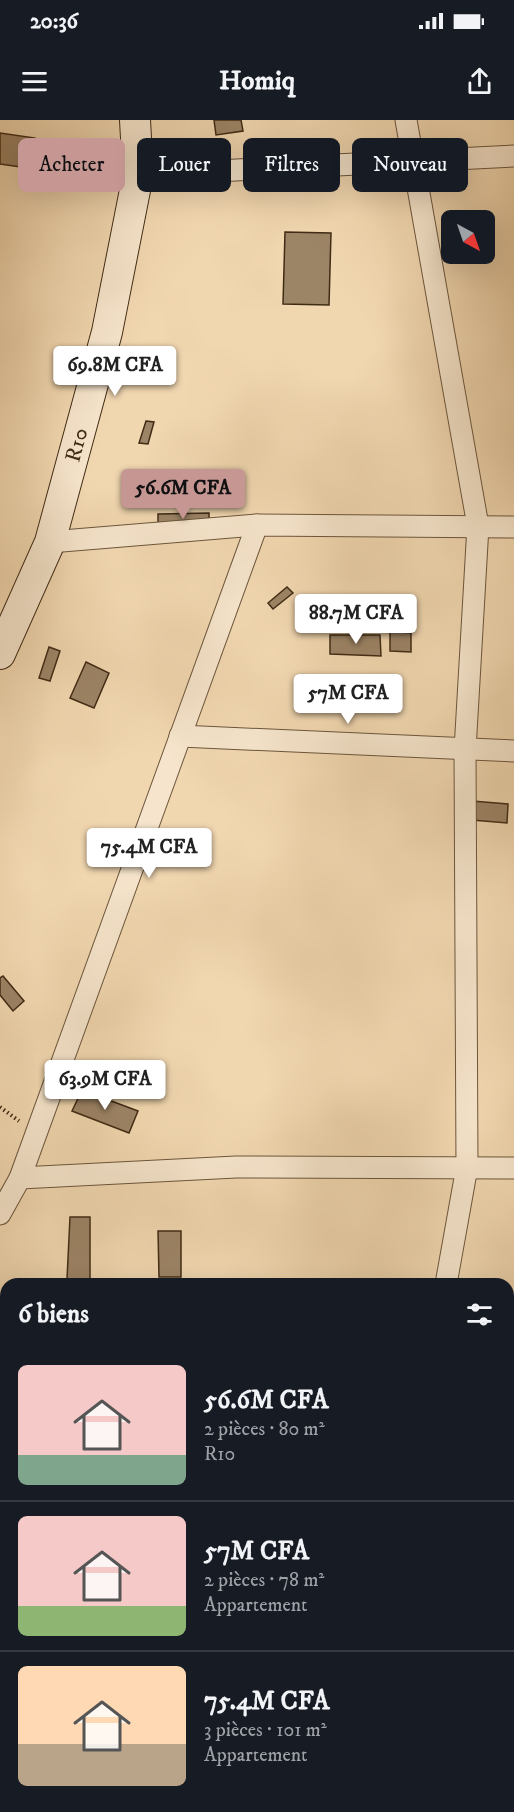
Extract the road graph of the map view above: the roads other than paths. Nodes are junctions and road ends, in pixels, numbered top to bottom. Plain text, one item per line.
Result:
1 (135, 120) edge
2 (406, 120) edge
3 (408, 138) edge
4 (514, 156) edge
5 (137, 157) edge
6 (468, 158) edge
7 (352, 163) edge
8 (231, 170) edge
9 (137, 180) edge
10 (417, 192) edge
11 (257, 525) junction
12 (478, 526) junction
13 (514, 526) edge
14 (50, 542) junction
15 (0, 654) edge
16 (180, 736) junction
17 (465, 750) junction
18 (514, 751) edge
19 (467, 1167) junction
20 (514, 1168) edge
21 (20, 1178) junction
22 (0, 1214) edge
23 (447, 1278) edge

1 - 5 main road, R10
2 - 3 street
4 - 6 street
7 - 8 street
9 - 14 main road, R10
10 - 12 street
11 - 12 street
11 - 14 street
11 - 16 street
12 - 13 street
12 - 17 street
14 - 15 main road, R10
16 - 17 street
16 - 21 street
17 - 18 street
17 - 19 street
19 - 20 street
19 - 21 street
19 - 23 street
21 - 22 street

